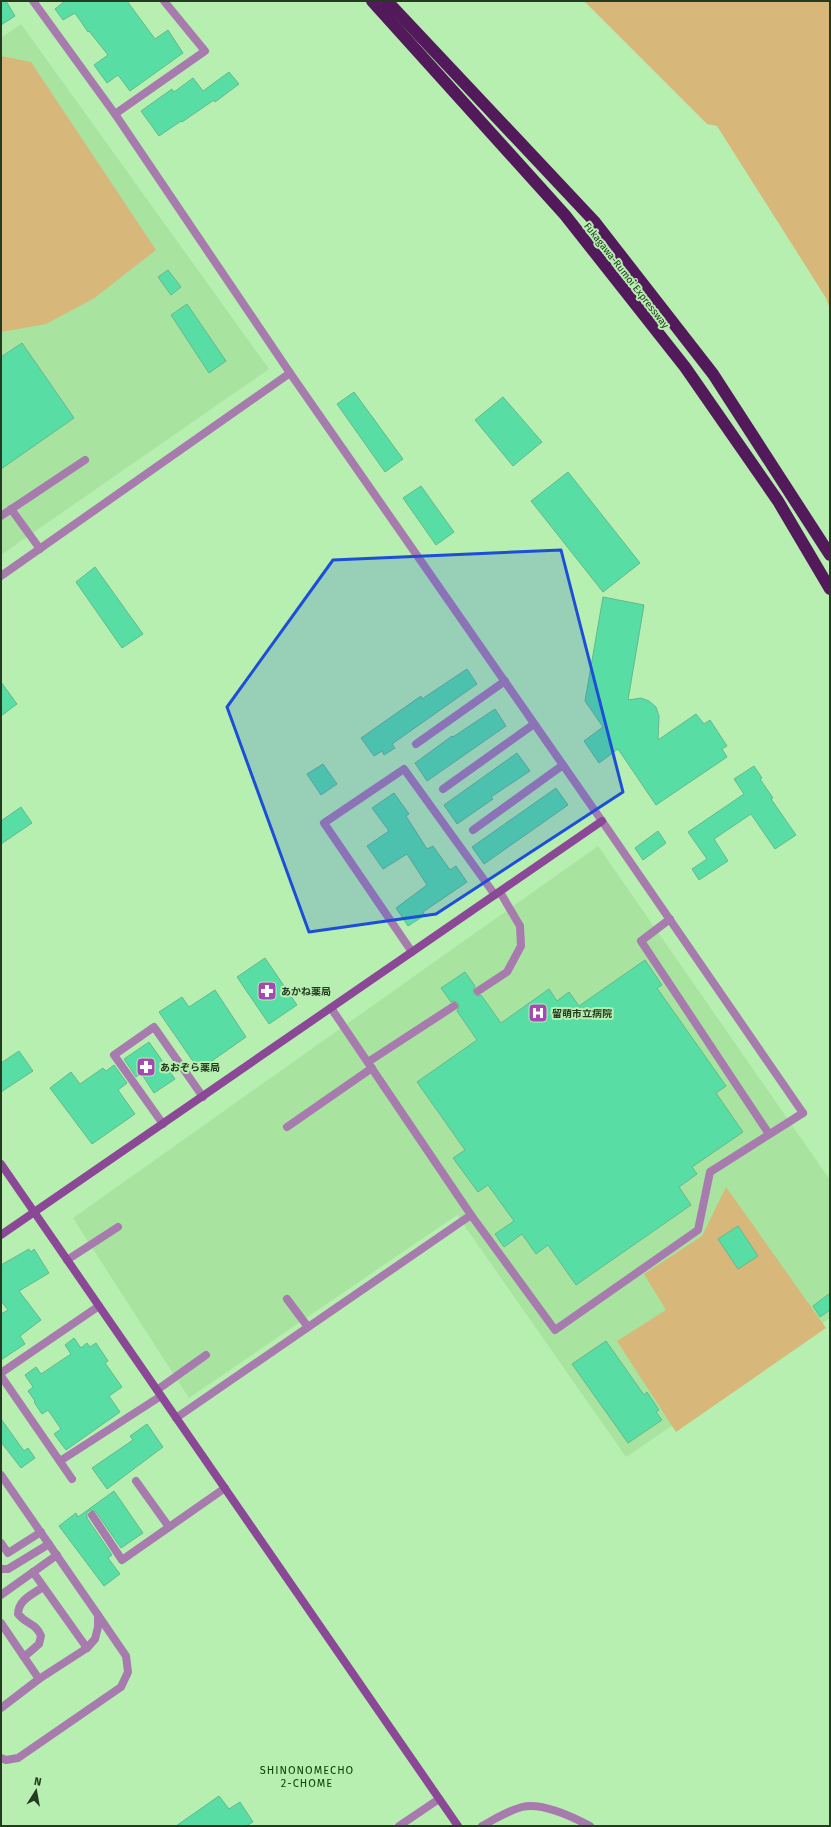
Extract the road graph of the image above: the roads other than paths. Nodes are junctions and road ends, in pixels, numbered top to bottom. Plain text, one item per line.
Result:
1 (33, 1) edge
2 (164, 1) edge
3 (372, 1) edge
4 (387, 1) edge
5 (392, 15) junction
6 (115, 114) junction
7 (290, 373) junction
8 (84, 460) dead end
9 (11, 510) junction
10 (1, 516) edge
11 (40, 549) junction
12 (830, 555) edge
13 (1, 576) edge
14 (830, 588) edge
15 (505, 681) junction
16 (534, 724) junction
17 (416, 744) dead end
18 (563, 765) junction
19 (443, 789) dead end
20 (602, 821) junction
21 (473, 830) dead end
22 (497, 893) junction
23 (670, 919) junction
24 (412, 952) junction
25 (478, 991) dead end
26 (454, 1006) dead end
27 (332, 1008) junction
28 (370, 1065) junction
29 (203, 1096) junction
30 (163, 1124) junction
31 (287, 1127) dead end
32 (769, 1134) junction
33 (1, 1164) edge
34 (34, 1213) junction
35 (471, 1215) junction
36 (118, 1226) dead end
37 (1, 1235) edge
38 (67, 1260) junction
39 (286, 1299) dead end
40 (99, 1306) junction
41 (308, 1327) junction
42 (206, 1355) dead end
43 (1, 1374) edge
44 (159, 1393) junction
45 (176, 1418) junction
46 (60, 1461) junction
47 (1, 1475) edge
48 (72, 1479) dead end
49 (136, 1481) dead end
50 (225, 1488) junction
51 (92, 1514) dead end
52 (169, 1527) junction
53 (41, 1532) junction
54 (1, 1543) edge
55 (49, 1544) junction
56 (57, 1555) junction
57 (1, 1569) edge
58 (33, 1572) junction
59 (43, 1587) junction
60 (1, 1595) edge
61 (98, 1616) junction
62 (1, 1623) edge
63 (88, 1648) junction
64 (24, 1657) junction
65 (39, 1679) junction
66 (2, 1704) edge
67 (1, 1758) edge
68 (439, 1799) junction
69 (399, 1826) edge
70 (458, 1826) edge
71 (482, 1826) edge
72 (590, 1826) edge

1 - 6 street
2 - 6 street
3 - 5 highway, Fukagawa-Rumoi Expressway
4 - 5 highway, Fukagawa-Rumoi Expressway
5 - 12 highway, Fukagawa-Rumoi Expressway
5 - 14 highway, Fukagawa-Rumoi Expressway
6 - 7 street
7 - 11 street
7 - 15 street
8 - 9 street
9 - 10 street
9 - 11 street
11 - 13 street
15 - 16 street
15 - 17 street
16 - 18 street
16 - 19 street
18 - 20 street
18 - 21 street
20 - 22 street
20 - 23 street
22 - 24 street
22 - 24 street
22 - 25 street
23 - 32 street
23 - 32 street
24 - 27 street
26 - 28 street
27 - 28 street
27 - 29 street
28 - 31 street
28 - 35 street
29 - 30 street
29 - 30 street
30 - 34 street
32 - 35 street
33 - 34 street
34 - 37 street
34 - 38 street
35 - 41 street
36 - 38 street
38 - 40 street
39 - 41 street
40 - 43 street
40 - 44 street
41 - 45 street
42 - 44 street
43 - 46 street
44 - 45 street
44 - 46 street
45 - 50 street
46 - 48 street
47 - 53 street
49 - 52 street
50 - 52 street
50 - 68 street
51 - 52 street
53 - 54 street
53 - 55 street
55 - 56 street
55 - 57 street
56 - 58 street
56 - 61 street
58 - 59 street
58 - 60 street
59 - 63 street
59 - 64 street
61 - 63 street
61 - 67 street
62 - 64 street
63 - 65 street
64 - 65 street
65 - 66 street
68 - 69 street
68 - 70 street
71 - 72 street

